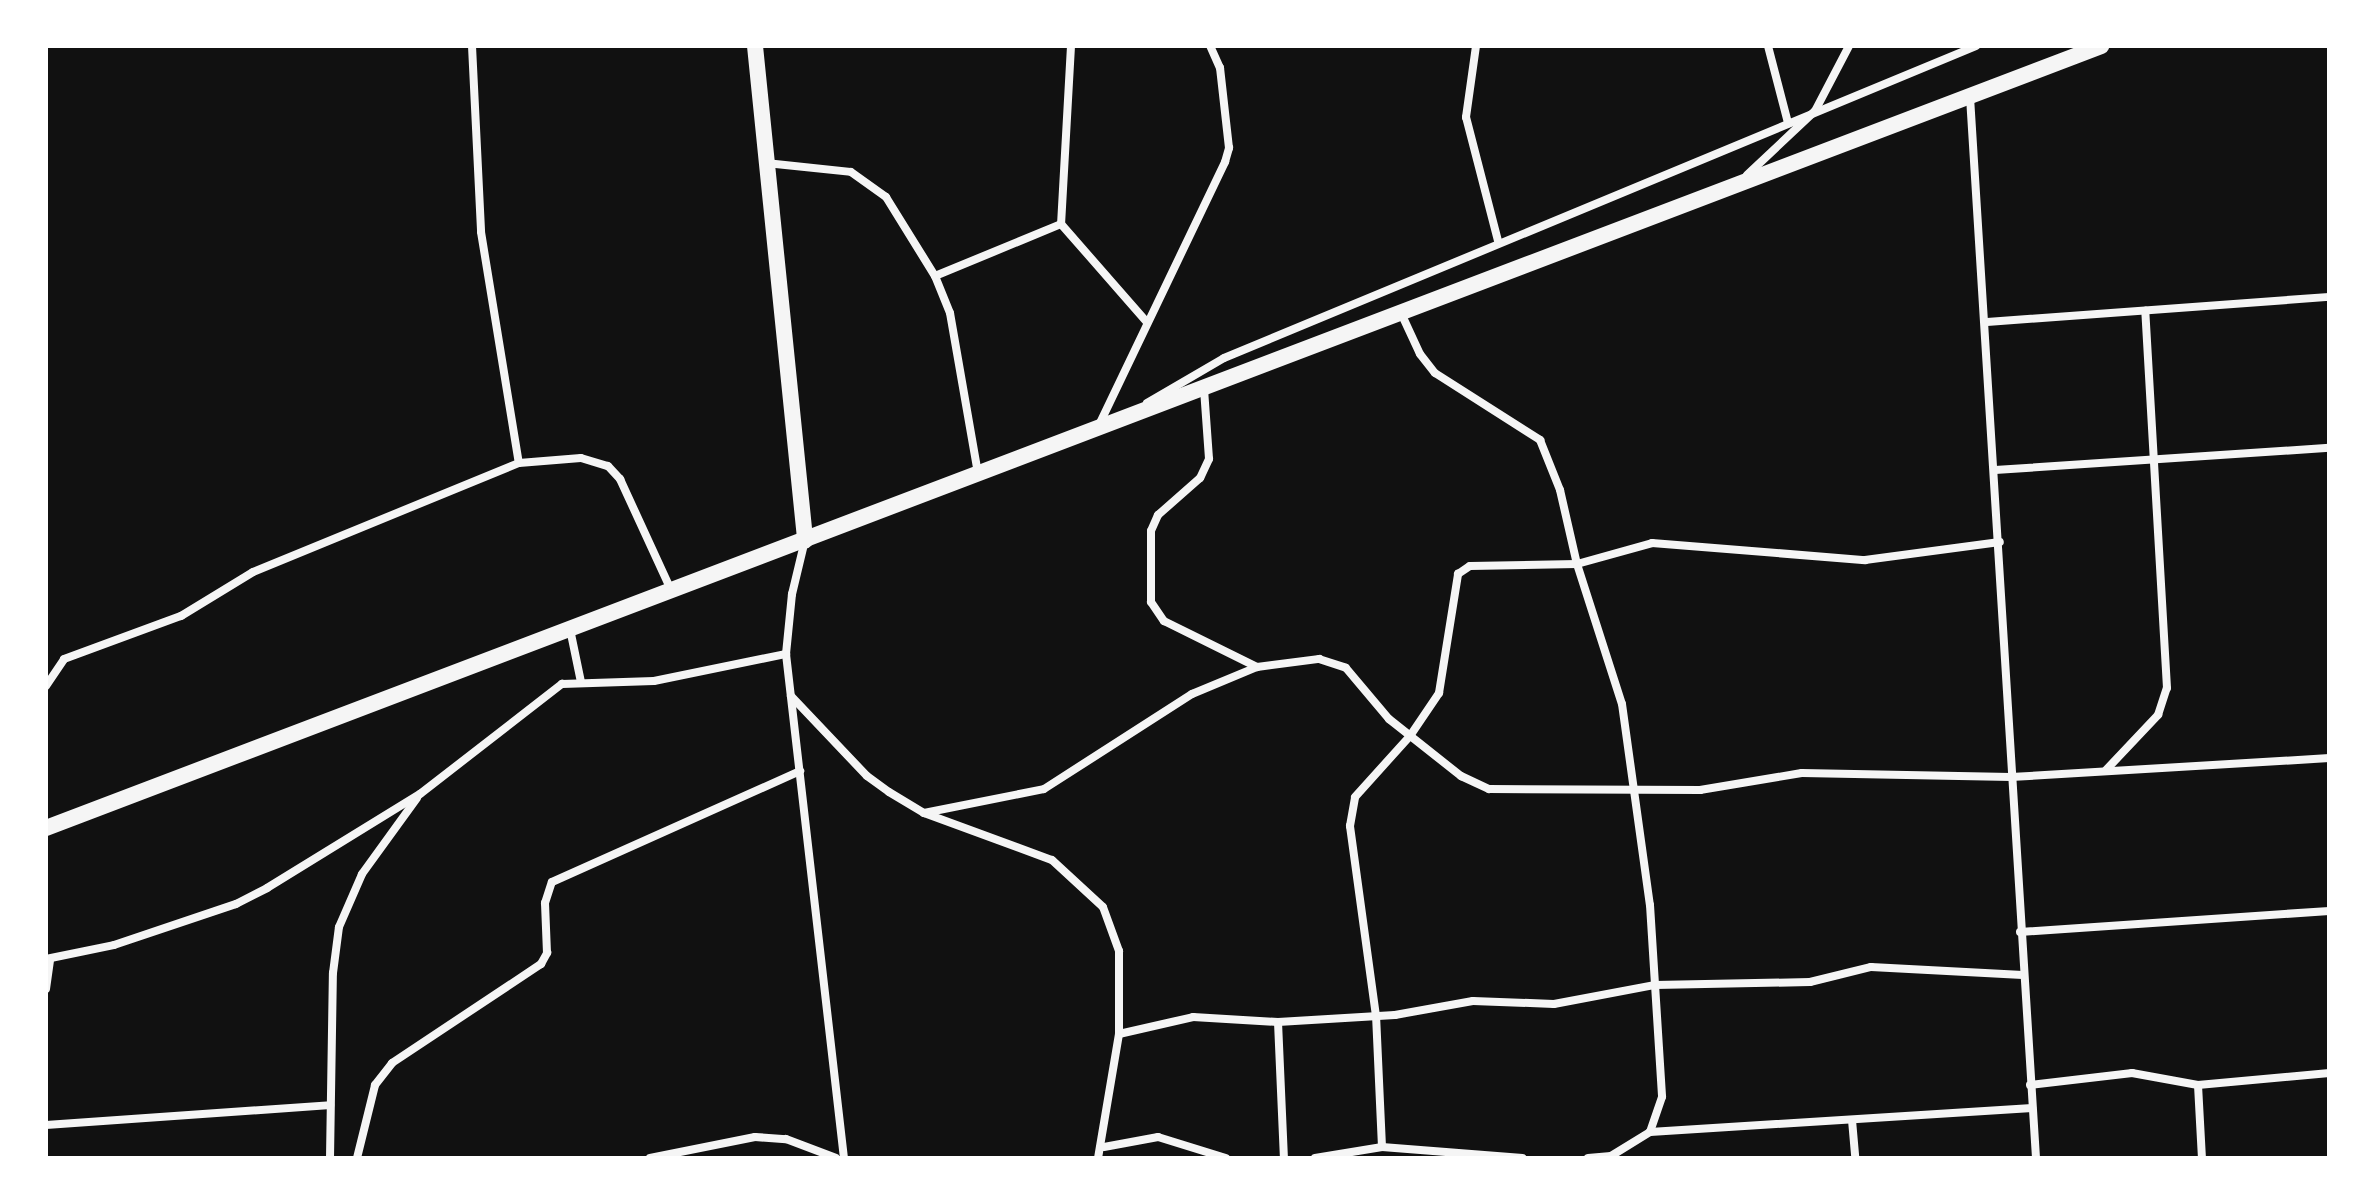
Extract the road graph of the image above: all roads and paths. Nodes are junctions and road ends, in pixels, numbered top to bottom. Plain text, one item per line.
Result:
1 (472, 46) edge
2 (755, 46) edge
3 (1071, 46) edge
4 (1210, 46) edge
5 (1476, 46) edge
6 (1768, 46) edge
7 (1849, 46) edge
8 (1976, 46) edge
9 (2101, 46) edge
10 (1970, 97) junction
11 (1815, 111) junction
12 (1788, 123) junction
13 (766, 163) junction
14 (1737, 185) junction
15 (1061, 224) junction
16 (1498, 241) junction
17 (935, 276) junction
18 (2329, 297) edge
19 (2145, 311) junction
20 (1401, 313) junction
21 (1146, 321) junction
22 (1987, 322) junction
23 (1204, 389) junction
24 (1128, 418) junction
25 (1097, 429) junction
26 (2329, 448) edge
27 (2153, 460) junction
28 (519, 463) junction
29 (1995, 470) junction
30 (978, 474) junction
31 (805, 540) junction
32 (2000, 542) junction
33 (1577, 564) junction
34 (672, 591) junction
35 (570, 629) junction
36 (786, 654) junction
37 (1257, 667) junction
38 (581, 682) junction
39 (46, 686) edge
40 (791, 696) junction
41 (1410, 736) junction
42 (2329, 758) edge
43 (800, 771) junction
44 (2106, 771) junction
45 (2011, 777) junction
46 (1633, 787) junction
47 (420, 794) junction
48 (924, 813) junction
49 (46, 828) edge
50 (2329, 911) edge
51 (2020, 932) junction
52 (48, 960) edge
53 (2023, 975) junction
54 (1655, 985) junction
55 (46, 989) edge
56 (1376, 1016) junction
57 (1278, 1022) junction
58 (1119, 1034) junction
59 (2329, 1073) edge
60 (2030, 1085) junction
61 (2198, 1085) junction
62 (330, 1105) junction
63 (2032, 1108) junction
64 (1852, 1120) junction
65 (46, 1125) edge
66 (1650, 1132) junction
67 (808, 1146) junction
68 (1104, 1147) junction
69 (1382, 1147) junction
70 (1611, 1157) edge
71 (330, 1158) edge
72 (357, 1158) edge
73 (650, 1158) edge
74 (807, 1158) edge
75 (836, 1158) edge
76 (844, 1158) edge
77 (1098, 1158) edge
78 (1226, 1158) edge
79 (1284, 1158) edge
80 (1315, 1158) edge
81 (1523, 1158) edge
82 (1588, 1158) edge
83 (1855, 1158) edge
84 (2036, 1158) edge
85 (2202, 1158) edge

1 - 28 street
2 - 13 highway
3 - 15 street
4 - 21 street
5 - 16 street
6 - 12 street
7 - 11 street
8 - 11 street
9 - 10 highway
10 - 14 highway
10 - 22 street
11 - 12 street
11 - 14 street
12 - 16 street
13 - 17 street
13 - 31 highway
14 - 20 highway
15 - 17 street
15 - 21 street
16 - 24 street
17 - 30 street
18 - 19 street
19 - 22 street
19 - 27 street
20 - 23 highway
20 - 33 street
21 - 25 street
22 - 29 street
23 - 24 highway
23 - 37 street
24 - 25 highway
25 - 30 highway
26 - 27 street
27 - 29 street
27 - 44 street
28 - 34 street
28 - 39 street
29 - 32 street
30 - 31 highway
31 - 34 highway
31 - 36 street
32 - 33 street
32 - 45 street
33 - 41 street
33 - 46 street
34 - 35 highway
35 - 38 street
35 - 49 highway
36 - 38 street
36 - 40 street
37 - 41 street
37 - 48 street
38 - 47 street
40 - 43 street
40 - 48 street
41 - 46 street
41 - 56 street
42 - 44 street
43 - 72 street
43 - 76 street
44 - 45 street
45 - 46 street
45 - 51 street
46 - 54 street
47 - 52 street
47 - 62 street
48 - 58 street
50 - 51 street
51 - 53 street
52 - 55 street
53 - 54 street
53 - 60 street
54 - 56 street
54 - 66 street
56 - 57 street
56 - 69 street
57 - 58 street
57 - 79 street
58 - 68 street
59 - 61 street
60 - 61 street
60 - 63 street
61 - 85 street
62 - 65 street
62 - 71 street
63 - 64 street
63 - 84 street
64 - 66 street
64 - 83 street
66 - 70 street
67 - 73 street
67 - 74 street
67 - 75 street
68 - 77 street
68 - 78 street
69 - 80 street
69 - 81 street
70 - 82 street

